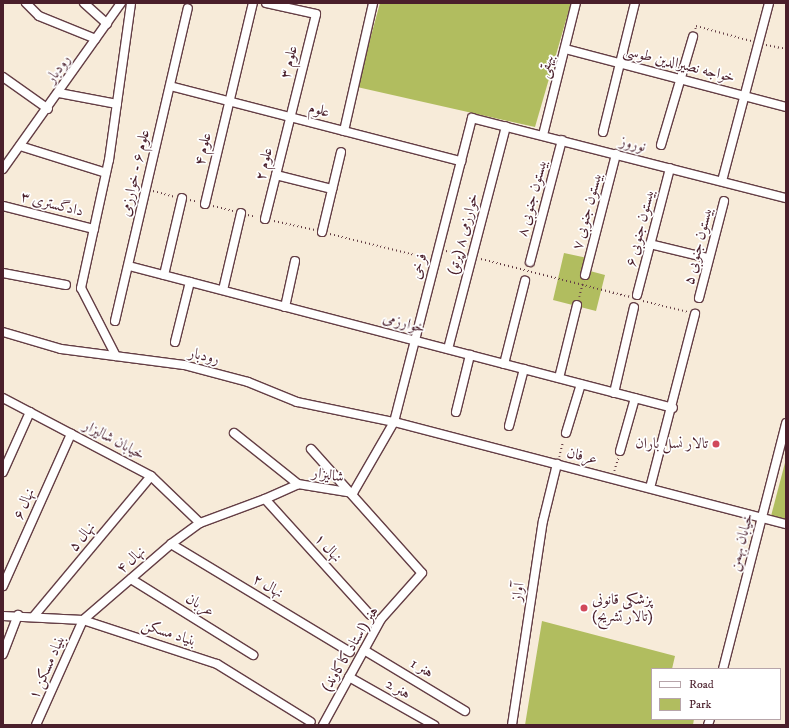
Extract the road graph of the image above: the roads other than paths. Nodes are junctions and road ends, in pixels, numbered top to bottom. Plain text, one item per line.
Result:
1 (26, 3) edge
2 (84, 3) edge
3 (121, 3) edge
4 (131, 3) edge
5 (253, 3) edge
6 (266, 3) edge
7 (373, 3) edge
8 (576, 3) edge
9 (635, 3) edge
10 (769, 3) edge
11 (188, 8) dead end
12 (107, 24) junction
13 (693, 37) road end
14 (96, 40) junction
15 (565, 48) junction
16 (620, 63) junction
17 (3, 77) edge
18 (680, 78) junction
19 (170, 86) junction
20 (59, 93) junction
21 (744, 95) junction
22 (229, 102) junction
23 (117, 104) junction
24 (786, 107) edge
25 (48, 109) junction
26 (291, 117) junction
27 (472, 118) joint
28 (506, 126) junction
29 (344, 131) junction
30 (603, 132) dead end
31 (543, 136) junction
32 (562, 140) junction
33 (661, 145) dead end
34 (20, 146) junction
35 (341, 152) dead end
36 (616, 154) junction
37 (6, 158) edge
38 (461, 161) junction
39 (670, 168) junction
40 (3, 169) edge
41 (106, 173) junction
42 (276, 175) junction
43 (722, 181) junction
44 (332, 189) junction
45 (182, 198) road end
46 (786, 198) edge
47 (724, 201) dead end
48 (205, 204) road end
49 (3, 206) edge
50 (241, 213) road end
51 (265, 219) road end
52 (94, 229) junction
53 (322, 232) road end
54 (650, 244) junction
55 (708, 258) junction
56 (295, 260) dead end
57 (530, 262) road end
58 (129, 266) junction
59 (3, 273) edge
60 (584, 274) road end
61 (164, 275) junction
62 (525, 281) road end
63 (190, 282) junction
64 (66, 285) dead end
65 (223, 290) junction
66 (637, 295) dead end
67 (699, 298) dead end
68 (577, 305) road end
69 (285, 307) junction
70 (634, 307) dead end
71 (695, 314) road end
72 (115, 321) dead end
73 (3, 332) edge
74 (415, 340) junction
75 (175, 342) dead end
76 (448, 349) junction
77 (470, 355) junction
78 (116, 356) junction
79 (504, 364) junction
80 (524, 369) junction
81 (559, 378) junction
82 (580, 384) junction
83 (614, 392) junction
84 (3, 398) edge
85 (636, 398) junction
86 (673, 408) junction
87 (30, 412) junction
88 (456, 412) dead end
89 (394, 422) junction
90 (786, 423) edge
91 (509, 426) dead end
92 (234, 433) dead end
93 (566, 433) road end
94 (71, 434) junction
95 (311, 449) dead end
96 (620, 451) road end
97 (556, 464) junction
98 (3, 472) edge
99 (151, 476) junction
100 (298, 484) junction
101 (650, 488) junction
102 (352, 493) junction
103 (265, 499) junction
104 (762, 517) junction
105 (200, 523) junction
106 (786, 524) edge
107 (171, 544) junction
108 (132, 579) junction
109 (3, 586) edge
110 (18, 615) junction
111 (370, 615) dead end
112 (3, 616) edge
113 (34, 616) junction
114 (83, 620) junction
115 (364, 650) junction
116 (350, 652) dead end
117 (3, 654) edge
118 (253, 655) dead end
119 (723, 668) edge
120 (349, 677) junction
121 (465, 711) dead end
122 (311, 722) dead end
123 (36, 725) edge
124 (323, 725) edge
125 (434, 725) edge
126 (512, 725) edge

1 - 14 street
2 - 12 street
3 - 12 street, رودبار
4 - 23 street
5 - 22 street, علوم ۴
6 - 26 street, علوم ۳
7 - 29 street
8 - 15 street, بیهقی
9 - 16 street
10 - 21 street
11 - 19 street, علوم ۶ - خوارزمی
12 - 14 street, رودبار
13 - 18 street
14 - 20 street, رودبار
15 - 16 street, خواجه نصیرالدین طوسی
15 - 31 street, بیهقی
16 - 18 street, خواجه نصیرالدین طوسی
16 - 30 street
17 - 25 street
18 - 21 street, خواجه نصیرالدین طوسی
18 - 33 street
19 - 22 street, علوم
19 - 58 street, علوم ۶ - خوارزمی
20 - 23 street
20 - 25 street, رودبار
21 - 24 street, خواجه نصیرالدین طوسی
21 - 43 street
22 - 26 street, علوم
22 - 48 street, علوم ۴
23 - 41 street
25 - 34 street, رودبار
26 - 29 street, علوم
26 - 42 street, علوم ۲
27 - 28 street, نوروز
27 - 38 street, فرخی
28 - 31 street, نوروز
28 - 76 street, خوارزمی ۸ (پرتو)
29 - 38 street, علوم
31 - 32 street, نوروز
32 - 36 street, نوروز
32 - 57 street, بیستون جنوبی ۸
34 - 37 street, رودبار
34 - 41 street
35 - 44 street
36 - 39 street, نوروز
36 - 60 street, بیستون جنوبی ۷
37 - 40 street, رودبار
38 - 74 street, فرخی
39 - 43 street, نوروز
39 - 54 street, بیستون جنوبی ۶
41 - 52 street
42 - 44 street
42 - 51 street, علوم ۲
43 - 46 street, نوروز
44 - 53 street
45 - 61 street
47 - 55 street, بیستون جنوبی ۵
49 - 52 street, دادگستری ۳
50 - 65 street
52 - 78 street
54 - 55 street
54 - 66 street, بیستون جنوبی ۶
55 - 67 street, بیستون جنوبی ۵
56 - 69 street
58 - 61 street, خوارزمی
58 - 72 street, علوم ۶ - خوارزمی
59 - 64 street
61 - 63 street, خوارزمی
62 - 79 street
63 - 65 street, خوارزمی
63 - 75 street
65 - 69 street, خوارزمی
68 - 81 street
69 - 74 street, خوارزمی
70 - 83 street
71 - 86 street
73 - 78 street, رودبار
74 - 76 street, خوارزمی
74 - 89 street, فرخی
76 - 77 street, خوارزمی
77 - 79 street, خوارزمی
77 - 88 street
78 - 89 street, رودبار
79 - 80 street, خوارزمی
80 - 81 street, خوارزمی
80 - 91 street
81 - 82 street, خوارزمی
82 - 83 street, خوارزمی
82 - 93 street
83 - 85 street, خوارزمی
84 - 87 street, خیابان شالیزار
85 - 86 street, خوارزمی
85 - 96 street
86 - 101 street
87 - 94 street, خیابان شالیزار
87 - 98 street
89 - 97 street, عرفان
89 - 102 street, شالیزار
90 - 104 street, خیابان بهمن
92 - 100 street
94 - 99 street, خیابان شالیزار
94 - 109 street, نهال ۶
95 - 102 street
97 - 101 street, عرفان
97 - 126 street, آواز
99 - 105 street, خیابان شالیزار
99 - 113 street, نهال ۵
100 - 102 street, شالیزار
100 - 103 street, شالیزار
101 - 104 street, عرفان
102 - 115 street, هنر (استاد کاکاوند)
103 - 105 street, شالیزار
103 - 111 street, نهال ۱
104 - 106 street, عرفان
104 - 119 street, خیابان بهمن
105 - 107 street, نهال ۴
107 - 108 street, نهال ۴
107 - 116 street, نهال ۲
108 - 114 street, نهال ۴
108 - 118 street, عربان
110 - 112 street, بنیاد مسکن
110 - 113 street, بنیاد مسکن
110 - 117 street
113 - 114 street, بنیاد مسکن
114 - 122 street, بنیاد مسکن
114 - 123 street, بنیاد مسکن ۱
115 - 120 street, هنر (استاد کاکاوند)
115 - 121 street, هنر 1
120 - 124 street, هنر (استاد کاکاوند)
120 - 125 street, هنر 2

